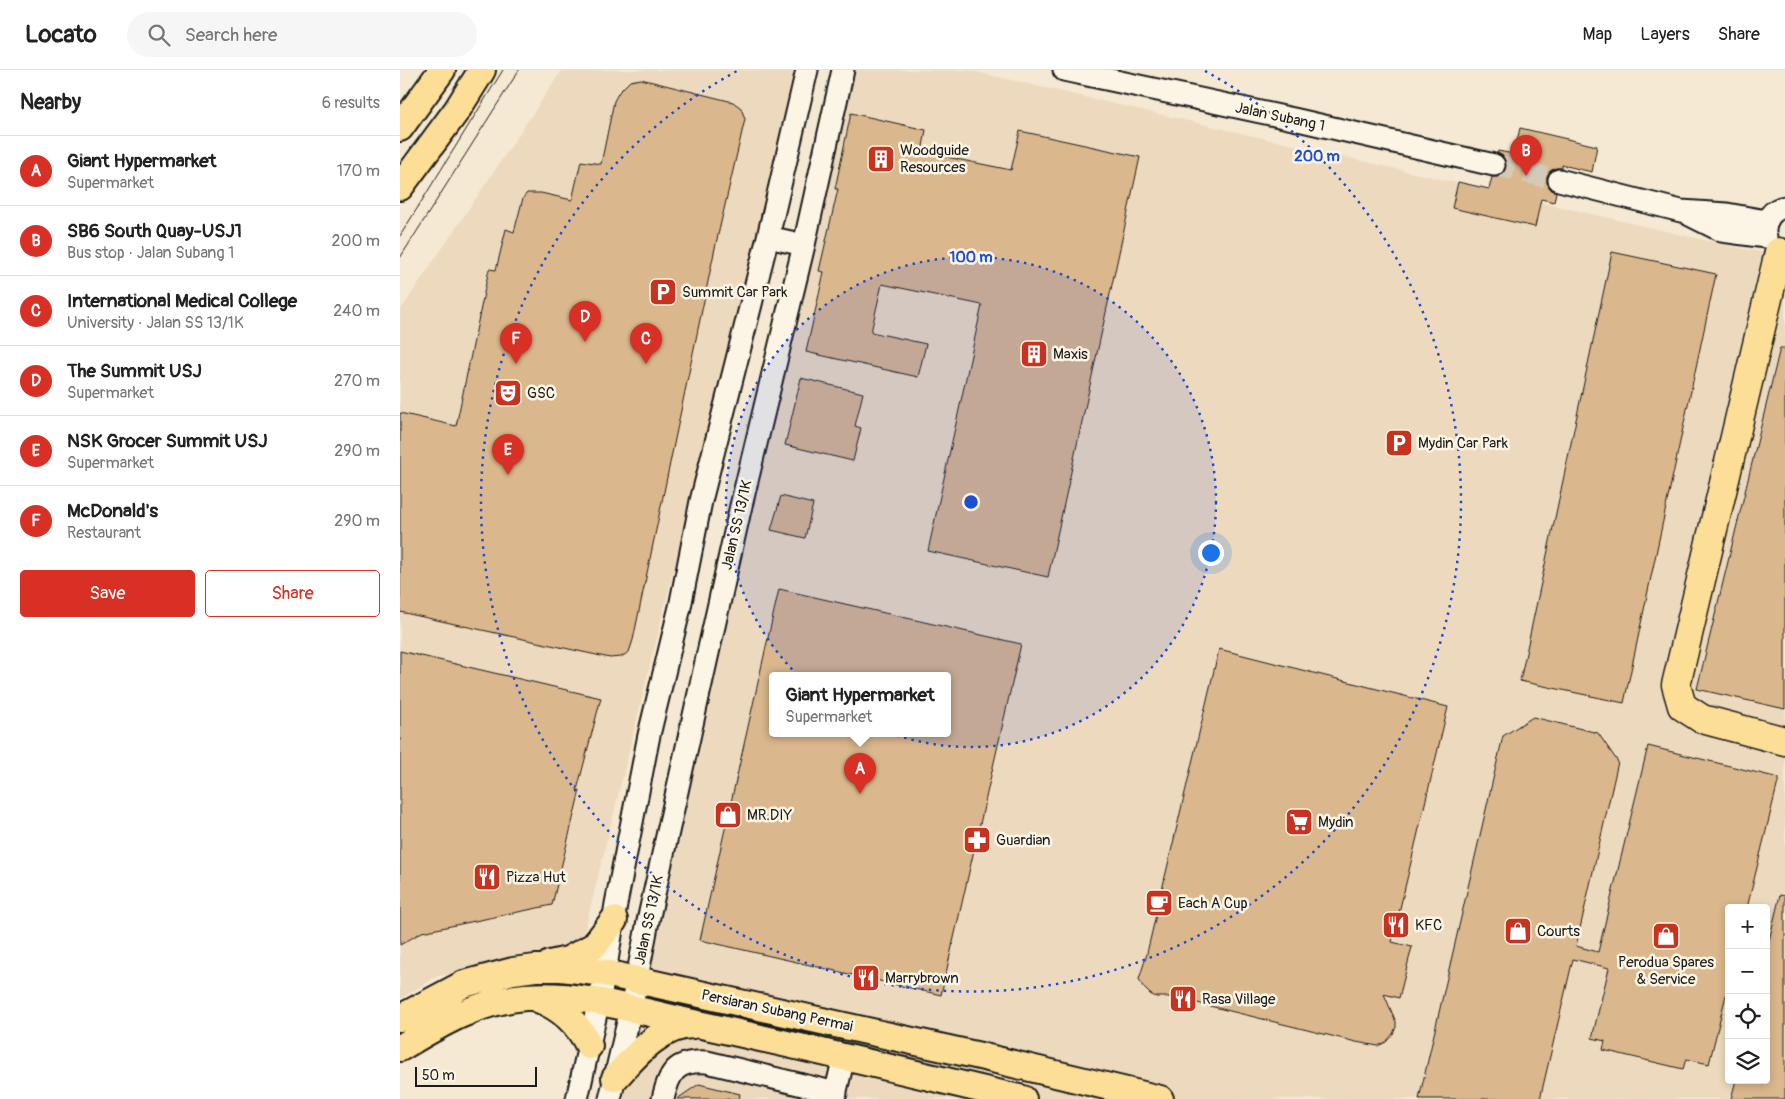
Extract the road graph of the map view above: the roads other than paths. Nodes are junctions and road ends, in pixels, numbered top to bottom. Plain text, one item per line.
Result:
1 (442, 70) edge
2 (482, 70) edge
3 (807, 70) edge
4 (843, 70) edge
5 (1064, 70) edge
6 (400, 128) edge
7 (1494, 166) tunnel mouth
8 (1559, 180) tunnel mouth
9 (400, 188) edge
10 (1785, 207) edge
11 (768, 237) junction
12 (1774, 241) edge
13 (804, 245) junction
14 (1785, 741) edge
15 (614, 920) junction
16 (535, 968) junction
17 (605, 973) junction
18 (636, 981) junction
19 (530, 996) junction
20 (599, 1002) junction
21 (631, 1009) junction
22 (400, 1018) edge
23 (702, 1025) junction
24 (589, 1046) junction
25 (400, 1048) edge
26 (844, 1057) junction
27 (612, 1089) edge
28 (835, 1096) edge
29 (577, 1099) edge
30 (663, 1099) edge
31 (1024, 1099) edge
32 (1160, 1099) edge

1 - 6 main road
2 - 9 main road
3 - 11 street
4 - 13 street, Jalan SS 13/1K
5 - 7 street, Jalan Subang 1
8 - 12 street
10 - 12 street
11 - 13 street
11 - 15 street
12 - 14 highway
13 - 18 street, Jalan SS 13/1K
15 - 16 main road
15 - 17 street
16 - 17 main road, Persiaran Subang Permai
16 - 22 main road, Persiaran Subang Permai
17 - 18 main road, Persiaran Subang Permai
17 - 20 street
18 - 21 street, Jalan SS 13/1K
18 - 32 main road, Persiaran Subang Permai
19 - 20 main road, Persiaran Subang Permai
19 - 24 main road
19 - 25 main road, Persiaran Subang Permai
20 - 21 main road, Persiaran Subang Permai
20 - 24 street
21 - 23 main road, Persiaran Subang Permai
21 - 27 street, Jalan SS 13/1K
23 - 26 main road, Persiaran Subang Permai
23 - 27 main road
24 - 29 street
26 - 28 street
26 - 31 main road, Persiaran Subang Permai
28 - 30 street

